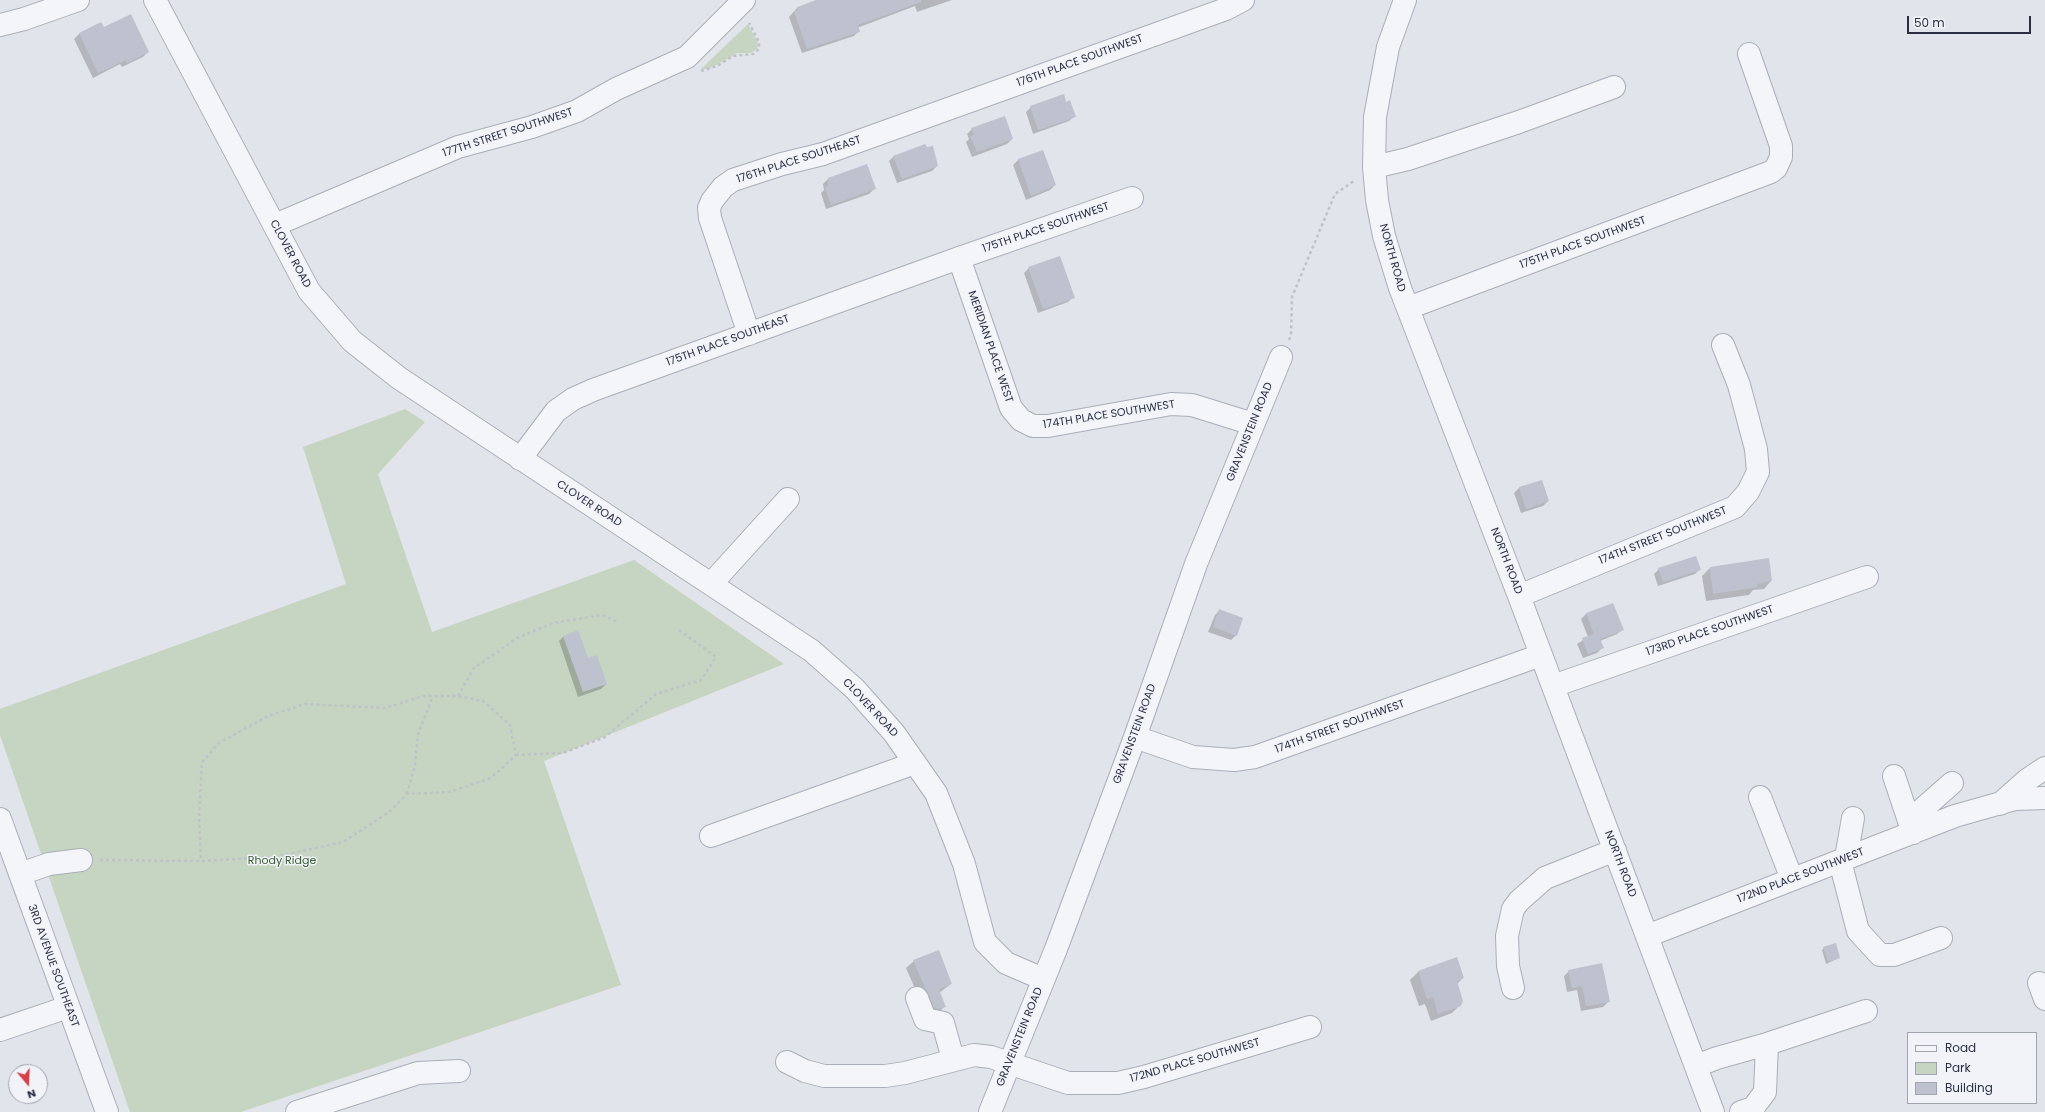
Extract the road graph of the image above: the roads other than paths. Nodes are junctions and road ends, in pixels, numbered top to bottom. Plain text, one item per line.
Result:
1 (78, 0) edge
2 (155, 0) edge
3 (744, 0) edge
4 (1243, 0) edge
5 (1406, 0) edge
6 (0, 25) edge
7 (1749, 54) dead end
8 (1614, 87) dead end
9 (916, 120) joint
10 (1374, 167) junction
11 (1132, 198) dead end
12 (275, 225) junction
13 (959, 258) junction
14 (1408, 308) junction
15 (750, 334) junction
16 (1722, 345) dead end
17 (1281, 357) road end
18 (1253, 424) junction
19 (1033, 426) joint
20 (520, 459) junction
21 (788, 498) dead end
22 (1868, 576) dead end
23 (711, 584) junction
24 (1519, 596) junction
25 (1541, 655) junction
26 (1553, 686) junction
27 (1135, 737) junction
28 (915, 763) junction
29 (2045, 768) edge
30 (1894, 776) dead end
31 (1952, 783) dead end
32 (1760, 797) dead end
33 (2045, 798) edge
34 (2000, 804) junction
35 (1853, 818) dead end
36 (0, 819) edge
37 (1911, 827) junction
38 (711, 836) dead end
39 (1615, 850) junction
40 (81, 860) road end
41 (1843, 860) junction
42 (20, 874) junction
43 (1792, 879) junction
44 (1646, 936) junction
45 (1941, 938) dead end
46 (1043, 979) junction
47 (1513, 988) dead end
48 (917, 998) dead end
49 (68, 1007) junction
50 (1866, 1011) dead end
51 (1310, 1027) dead end
52 (0, 1030) edge
53 (1767, 1044) junction
54 (953, 1059) junction
55 (787, 1062) dead end
56 (1009, 1063) junction
57 (1696, 1066) junction
58 (459, 1071) dead end
59 (107, 1112) edge
60 (297, 1112) edge
61 (990, 1112) edge
62 (1713, 1112) edge
63 (1741, 1112) edge

1 - 6 street
2 - 12 street, CLOVER ROAD
3 - 12 street, 177TH STREET SOUTHWEST
4 - 9 street, 176TH PLACE SOUTHWEST
5 - 10 street, NORTH ROAD
7 - 14 street, 175TH PLACE SOUTHWEST
8 - 10 street
9 - 15 street, 176TH PLACE SOUTHEAST
10 - 14 street, NORTH ROAD
11 - 13 street, 175TH PLACE SOUTHWEST
12 - 20 street, CLOVER ROAD
13 - 15 street, 175TH PLACE SOUTHEAST
13 - 19 street, MERIDIAN PLACE WEST
14 - 24 street, NORTH ROAD
15 - 20 street, 175TH PLACE SOUTHEAST
16 - 24 street, 174TH STREET SOUTHWEST
17 - 18 street, GRAVENSTEIN ROAD
18 - 19 street, 174TH PLACE SOUTHWEST
18 - 27 street, GRAVENSTEIN ROAD
20 - 23 street, CLOVER ROAD
21 - 23 street
22 - 26 street, 173RD PLACE SOUTHWEST
23 - 28 street, CLOVER ROAD
24 - 25 street, NORTH ROAD
25 - 26 street, NORTH ROAD
25 - 27 street, 174TH STREET SOUTHWEST
26 - 39 street, NORTH ROAD
27 - 46 street, GRAVENSTEIN ROAD
28 - 38 street
28 - 46 street, CLOVER ROAD
29 - 34 street
30 - 37 street
31 - 37 street
32 - 43 street
33 - 34 street, 172ND PLACE SOUTHWEST
34 - 37 street, 172ND PLACE SOUTHWEST
35 - 41 street
36 - 42 street, 3RD AVENUE SOUTHEAST
37 - 41 street, 172ND PLACE SOUTHWEST
39 - 44 street, NORTH ROAD
39 - 47 street
40 - 42 street
41 - 43 street, 172ND PLACE SOUTHWEST
41 - 45 street
42 - 49 street, 3RD AVENUE SOUTHEAST
43 - 44 street, 172ND PLACE SOUTHWEST
44 - 57 street, NORTH ROAD
46 - 56 street, GRAVENSTEIN ROAD
48 - 54 street
49 - 52 street
49 - 59 street, 3RD AVENUE SOUTHEAST
50 - 53 street
51 - 56 street, 172ND PLACE SOUTHWEST
53 - 57 street
53 - 63 street
54 - 55 street, 172ND PLACE SOUTHWEST
54 - 56 street, 172ND PLACE SOUTHWEST
56 - 61 street, GRAVENSTEIN ROAD
57 - 62 street, NORTH ROAD
58 - 60 street

